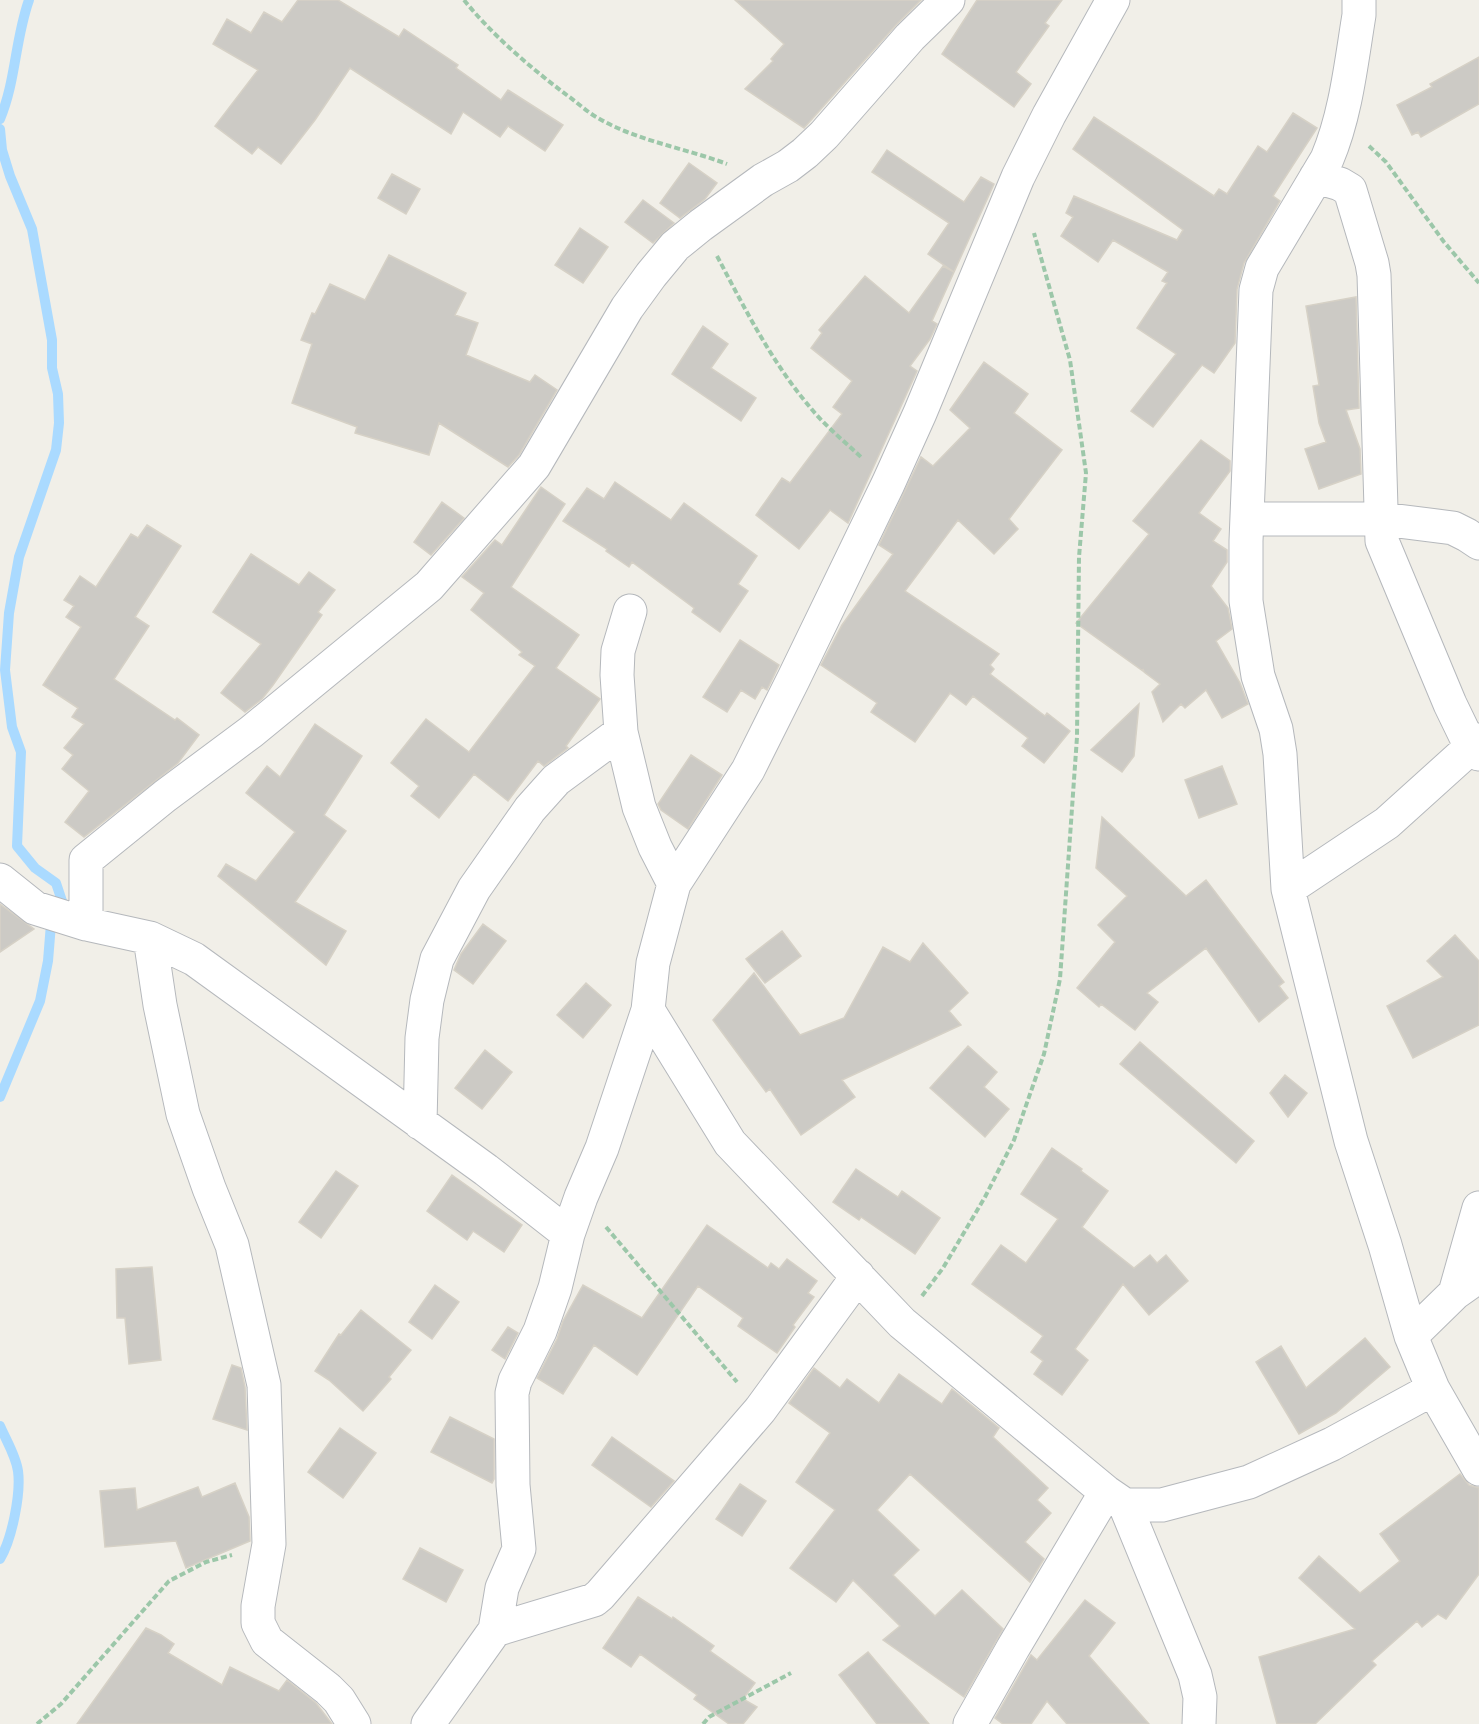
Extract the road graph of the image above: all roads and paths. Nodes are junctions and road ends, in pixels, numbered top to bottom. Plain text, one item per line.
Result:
1 (464, 0) edge
2 (948, 0) edge
3 (1359, 0) edge
4 (1102, 7) edge
5 (1341, 123) junction
6 (1018, 177) junction
7 (1316, 177) junction
8 (763, 180) junction
9 (701, 225) junction
10 (1479, 283) edge
11 (888, 484) junction
12 (1247, 519) junction
13 (1382, 519) junction
14 (1479, 543) edge
15 (630, 611) dead end
16 (621, 732) junction
17 (1477, 747) edge
18 (0, 880) edge
19 (674, 884) junction
20 (1288, 889) junction
21 (86, 924) junction
22 (150, 938) junction
23 (648, 1010) junction
24 (420, 1123) junction
25 (581, 1197) junction
26 (1479, 1208) edge
27 (568, 1234) junction
28 (858, 1276) junction
29 (1467, 1285) edge
30 (902, 1323) junction
31 (1411, 1336) junction
32 (1433, 1389) junction
33 (760, 1410) junction
34 (1479, 1469) edge
35 (1115, 1499) junction
36 (268, 1544) junction
37 (495, 1630) junction
38 (791, 1673) dead end
39 (37, 1724) edge
40 (354, 1724) edge
41 (428, 1724) edge
42 (703, 1724) edge
43 (970, 1724) edge
44 (1199, 1724) edge

1 - 8 path
2 - 8 street
3 - 5 street
4 - 6 street
5 - 7 street
5 - 10 path
6 - 11 street
6 - 30 path
7 - 12 street
7 - 13 street
8 - 9 street
9 - 11 path
9 - 21 street
11 - 19 street
12 - 13 street
12 - 20 street
13 - 14 street
13 - 17 street
15 - 16 street
16 - 19 street
16 - 24 street
17 - 20 street
18 - 21 street
19 - 23 street
20 - 31 street
21 - 22 street
22 - 24 street
22 - 36 street
23 - 25 street
23 - 28 street
24 - 27 street
25 - 27 street
25 - 33 path
26 - 29 street
27 - 37 street
28 - 30 street
28 - 33 street
29 - 31 street
30 - 35 street
31 - 32 street
32 - 34 street
32 - 35 street
33 - 37 street
35 - 43 street
35 - 44 street
36 - 39 path
36 - 40 street
37 - 41 street
38 - 42 path

